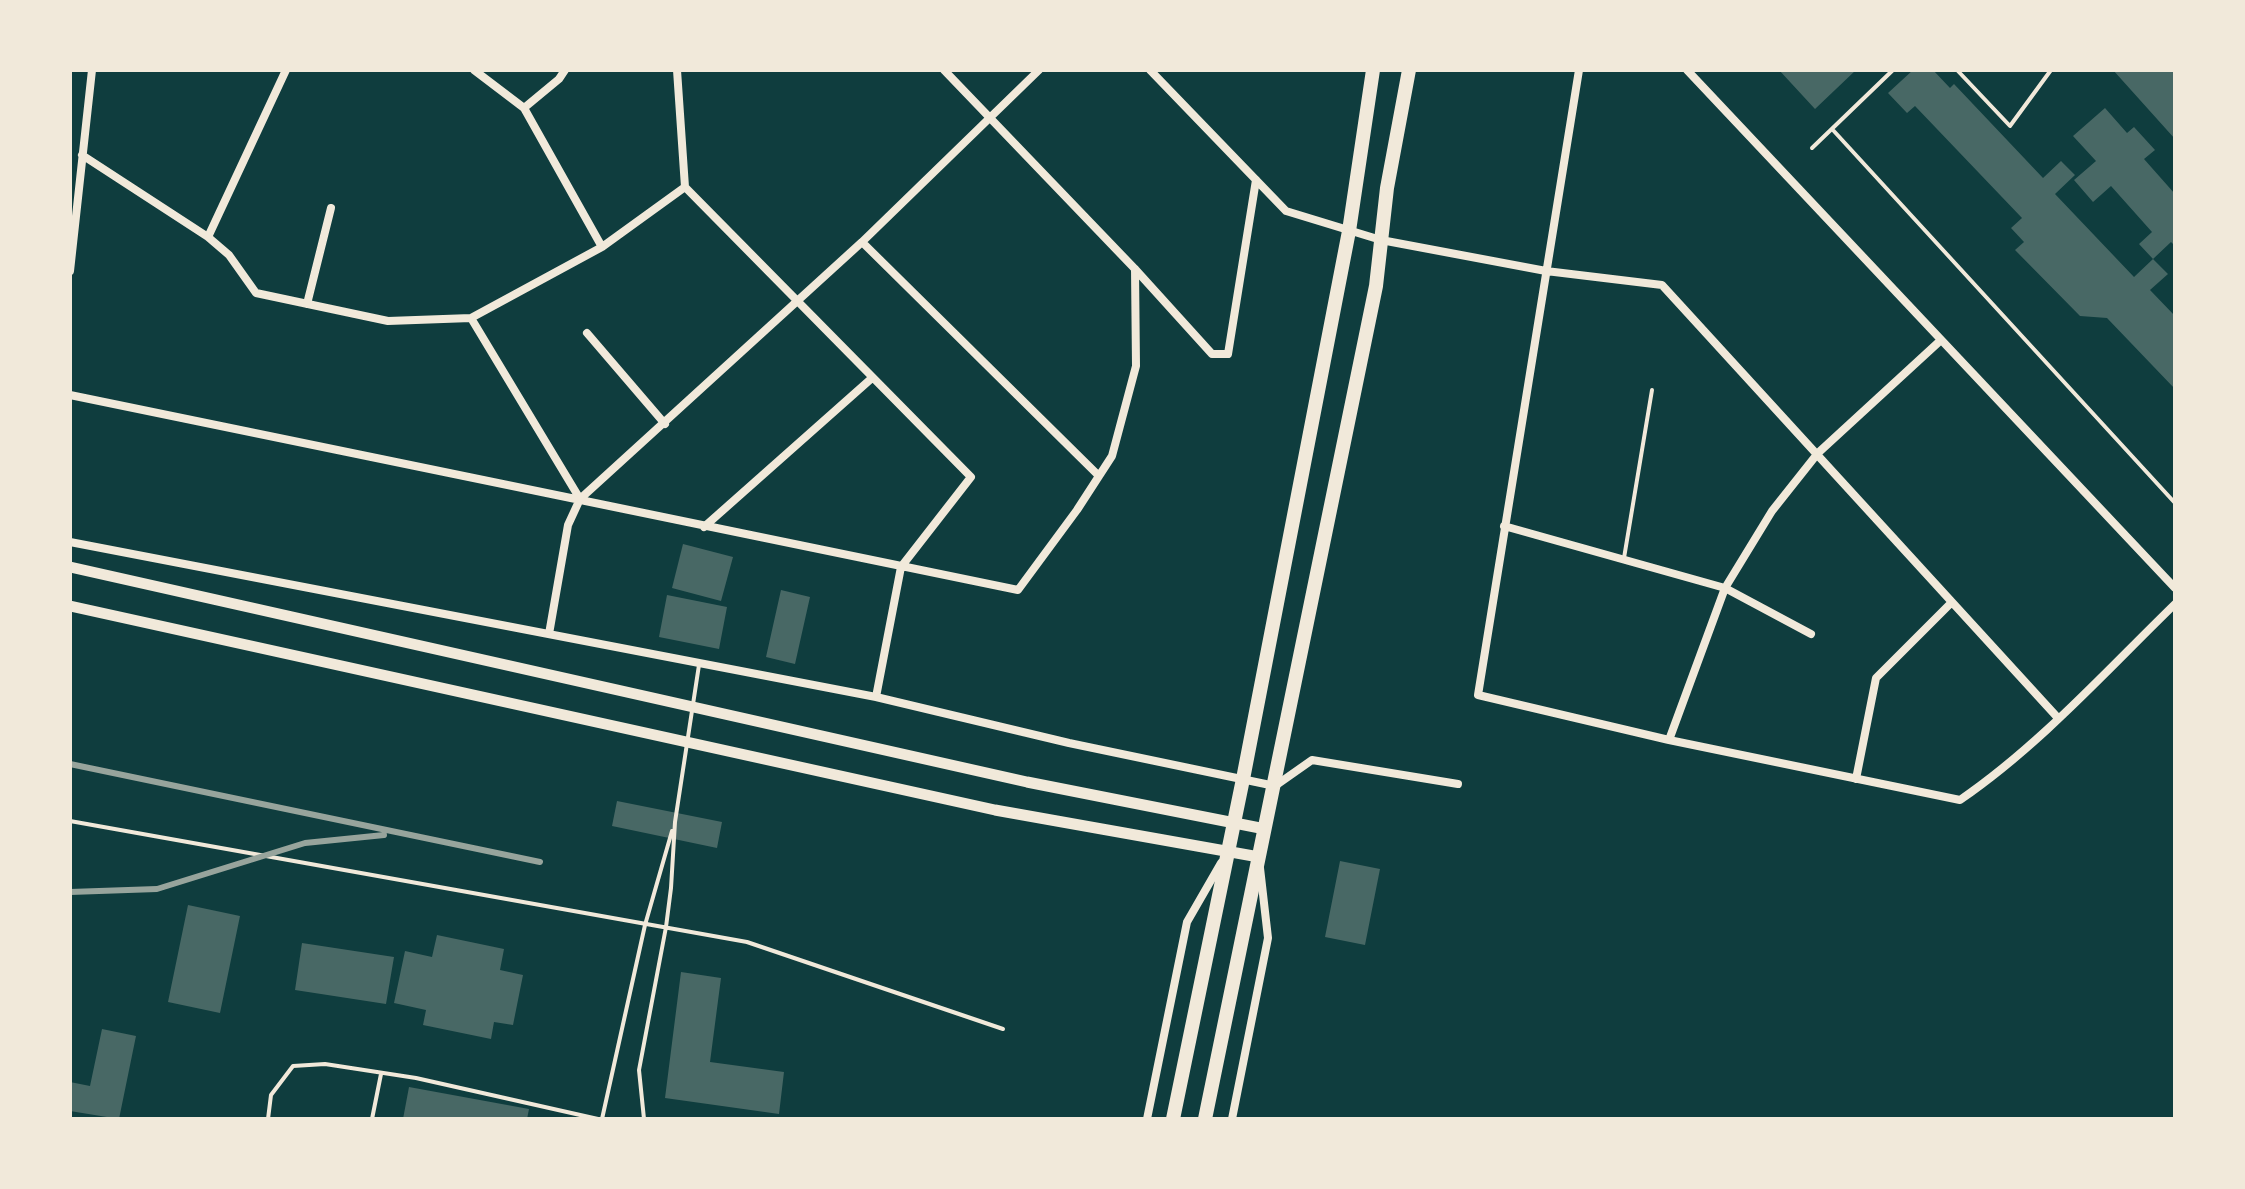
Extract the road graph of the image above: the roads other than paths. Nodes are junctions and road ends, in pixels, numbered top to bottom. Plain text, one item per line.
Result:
1 (92, 70) edge
2 (286, 70) edge
3 (474, 70) edge
4 (565, 70) edge
5 (677, 70) edge
6 (944, 70) edge
7 (1039, 70) edge
8 (1150, 70) edge
9 (1373, 70) edge
10 (1409, 70) edge
11 (1579, 70) edge
12 (1687, 70) edge
13 (524, 108) junction
14 (990, 118) junction
15 (82, 155) junction
16 (1256, 180) junction
17 (685, 187) junction
18 (73, 200) edge
19 (331, 208) dead end
20 (1349, 231) junction
21 (208, 237) junction
22 (1381, 240) junction
23 (862, 242) junction
24 (602, 247) junction
25 (1135, 269) junction
26 (70, 271) edge
27 (1546, 271) junction
28 (797, 303) junction
29 (307, 304) junction
30 (471, 318) junction
31 (587, 333) dead end
32 (1941, 340) junction
33 (872, 378) junction
34 (1652, 390) dead end
35 (70, 395) edge
36 (665, 424) junction
37 (1818, 453) junction
38 (1099, 476) junction
39 (580, 499) junction
40 (1504, 526) junction
41 (704, 527) junction
42 (70, 542) edge
43 (1624, 558) junction
44 (70, 567) edge
45 (901, 567) junction
46 (1725, 588) junction
47 (2175, 588) edge
48 (1952, 602) junction
49 (2175, 604) edge
50 (70, 606) edge
51 (549, 634) junction
52 (1811, 634) dead end
53 (699, 663) junction
54 (876, 697) junction
55 (693, 707) junction
56 (2058, 718) junction
57 (1669, 740) junction
58 (689, 742) junction
59 (1243, 779) junction
60 (1856, 779) junction
61 (1458, 784) dead end
62 (1275, 786) junction
63 (70, 821) edge
64 (675, 822) junction
65 (1233, 822) junction
66 (1265, 829) junction
67 (1227, 852) junction
68 (1259, 857) junction
69 (645, 925) junction
70 (666, 927) junction
71 (1003, 1029) dead end
72 (381, 1073) junction
73 (268, 1119) edge
74 (372, 1119) edge
75 (600, 1119) edge
76 (644, 1119) edge
77 (1147, 1119) edge
78 (1173, 1119) edge
79 (1205, 1119) edge
80 (1232, 1119) edge

1 - 15 street
2 - 21 street
3 - 13 street
4 - 13 street
5 - 17 street
6 - 14 street
7 - 14 street
8 - 16 street
9 - 20 main road
10 - 22 main road
11 - 27 street
12 - 32 street
13 - 24 street
14 - 23 street
14 - 25 street
15 - 18 street
15 - 21 street
16 - 20 street
16 - 25 street
17 - 24 street
17 - 28 street
18 - 26 street
19 - 29 street
20 - 22 street
20 - 59 main road
21 - 29 street
22 - 27 street
22 - 62 main road
23 - 28 street
23 - 38 street
24 - 30 street
25 - 38 street
27 - 37 street
27 - 40 street
28 - 33 street
28 - 36 street
29 - 30 street
30 - 39 street
31 - 36 street
32 - 37 street
32 - 47 street
33 - 41 street
33 - 45 street
34 - 43 lane
35 - 39 street
36 - 39 street
37 - 46 street
37 - 48 street
38 - 45 street
39 - 41 street
39 - 51 street
40 - 43 street
40 - 57 street
41 - 45 street
42 - 51 street
43 - 46 street
44 - 55 street
45 - 54 street
46 - 52 street
46 - 57 street
48 - 56 street
48 - 60 street
49 - 56 street
50 - 58 street
51 - 53 street
53 - 54 street
53 - 55 lane
54 - 59 street
55 - 58 lane
55 - 65 street
56 - 60 street
57 - 60 street
58 - 64 lane
58 - 67 street
59 - 62 street
59 - 65 main road
61 - 62 street
62 - 66 main road
63 - 69 lane
64 - 69 lane
64 - 70 lane
65 - 66 street
65 - 67 main road
66 - 68 main road
67 - 68 street
67 - 77 street
67 - 78 main road
68 - 79 main road
68 - 80 street
69 - 70 lane
69 - 75 lane
70 - 71 lane
70 - 76 lane
72 - 73 lane
72 - 74 lane
72 - 75 lane

